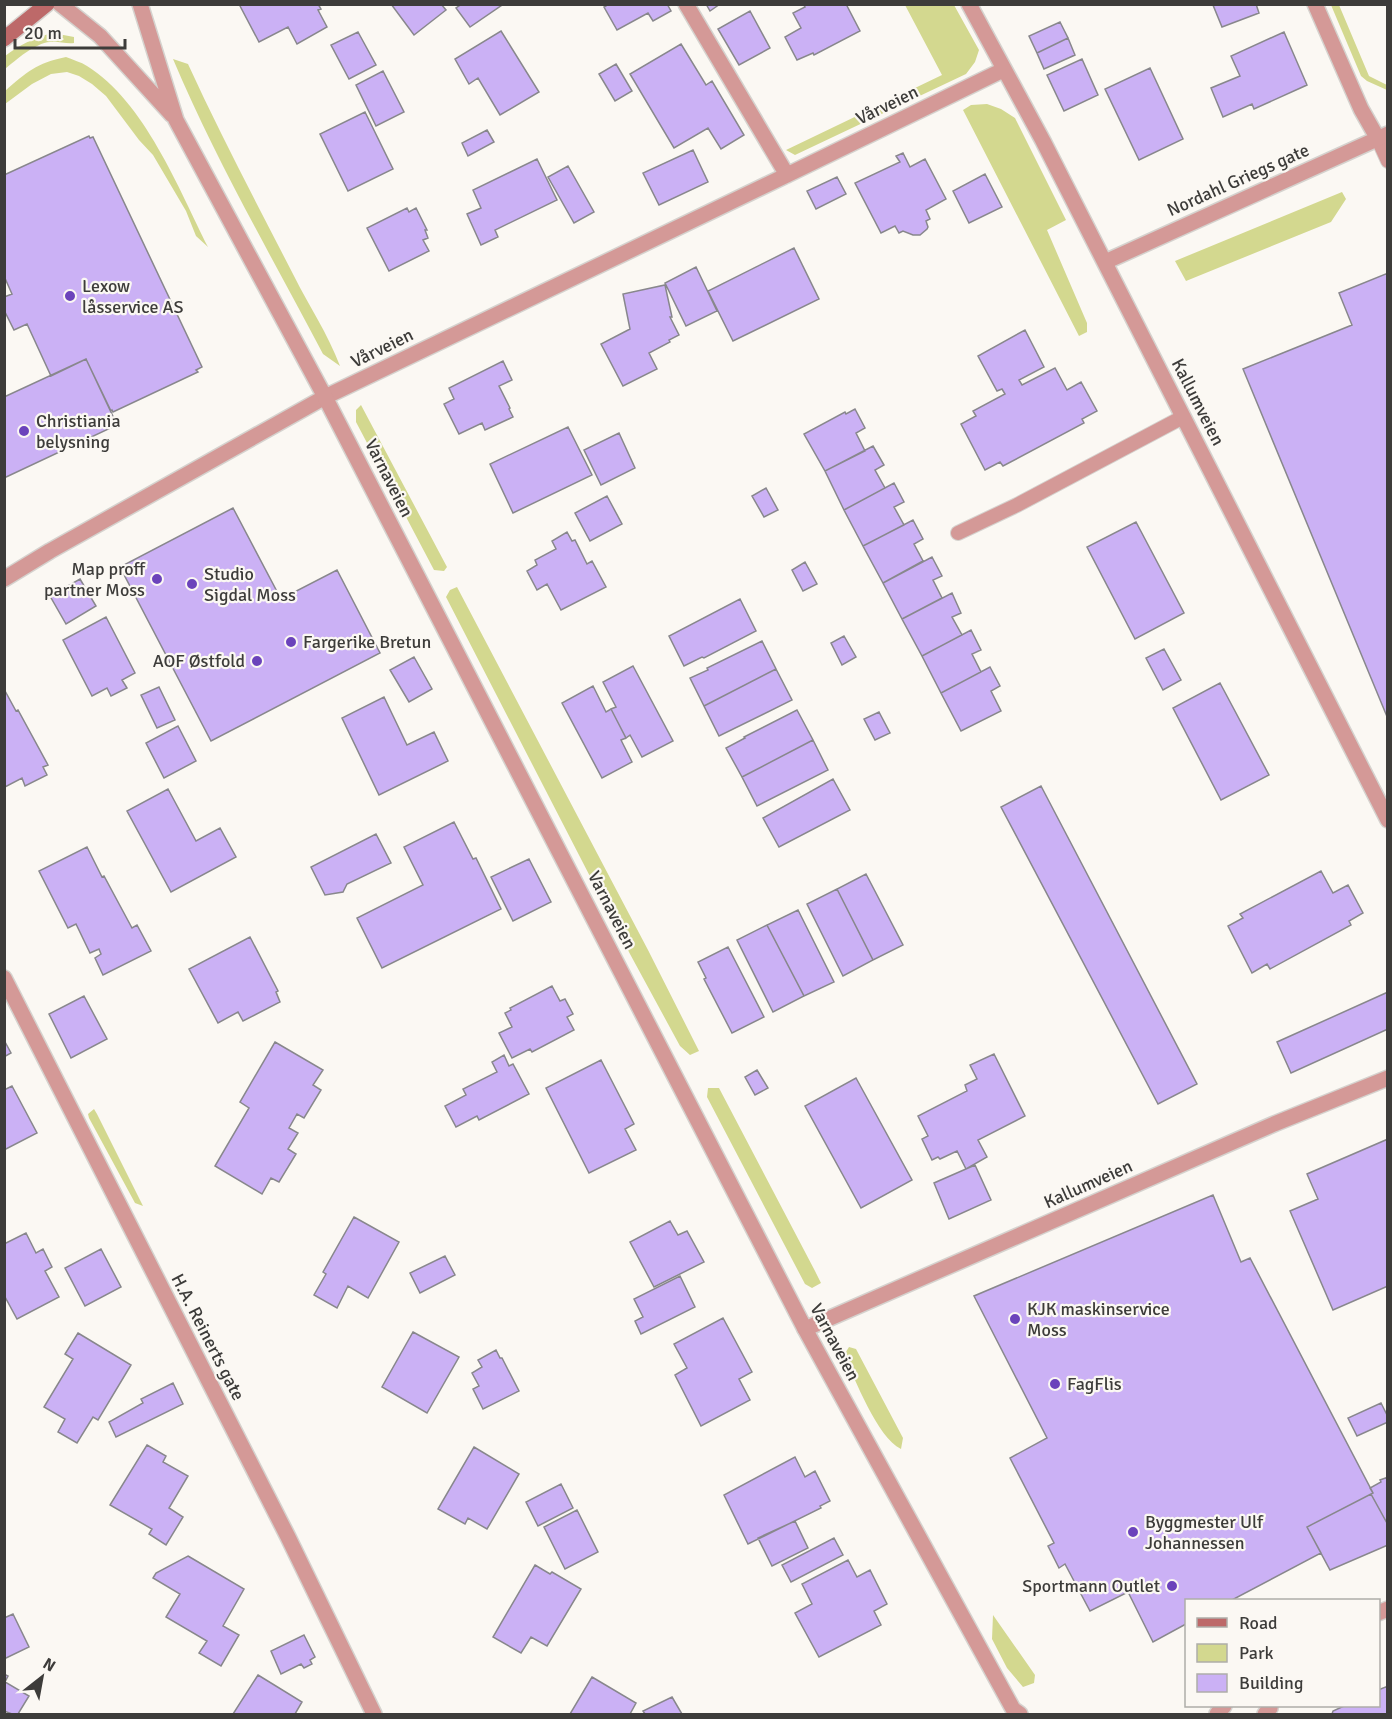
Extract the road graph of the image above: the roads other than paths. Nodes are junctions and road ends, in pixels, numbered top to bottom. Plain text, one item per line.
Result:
1 (47, 4) edge
2 (60, 4) edge
3 (140, 4) edge
4 (686, 4) edge
5 (969, 4) edge
6 (1315, 4) edge
7 (4, 39) edge
8 (1003, 69) junction
9 (176, 120) junction
10 (1383, 136) edge
11 (1388, 161) edge
12 (787, 175) junction
13 (1105, 262) junction
14 (325, 397) junction
15 (1183, 417) junction
16 (958, 533) dead end
17 (4, 579) edge
18 (1388, 820) edge
19 (4, 978) edge
20 (1388, 1078) edge
21 (806, 1329) junction
22 (374, 1714) edge
23 (1020, 1714) edge

1 - 7 main road
2 - 9 street
3 - 9 street
4 - 12 street
5 - 8 street, Kallumveien
6 - 10 street
8 - 12 street, Vårveien
8 - 13 street, Kallumveien
9 - 14 street, Varnaveien
10 - 11 lane
10 - 13 street, Nordahl Griegs gate
12 - 14 street, Vårveien
13 - 15 street, Kallumveien
14 - 17 street, Vårveien
14 - 21 street, Varnaveien
15 - 16 lane
15 - 18 street, Kallumveien
19 - 22 street, H.A. Reinerts gate
20 - 21 street, Kallumveien
21 - 23 street, Varnaveien

